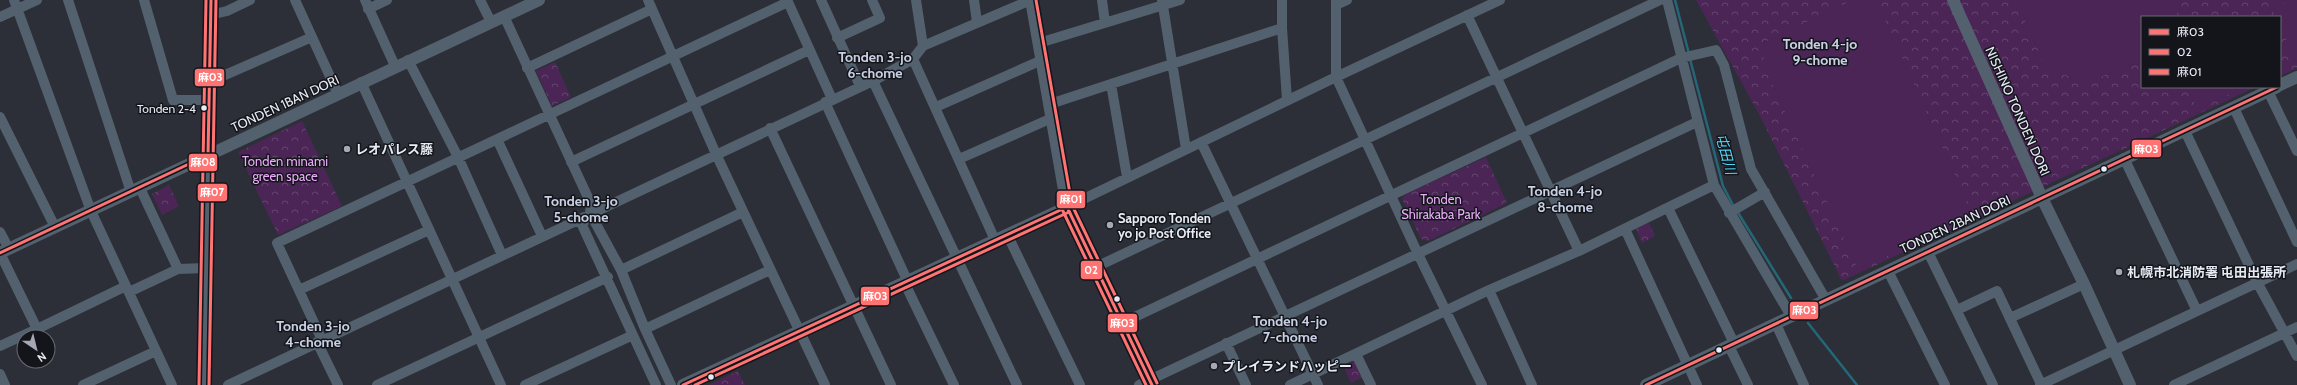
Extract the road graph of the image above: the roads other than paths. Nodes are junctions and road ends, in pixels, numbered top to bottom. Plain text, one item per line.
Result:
1 (37, 0) edge
2 (68, 0) edge
3 (144, 0) edge
4 (211, 0) edge
5 (250, 0) edge
6 (295, 0) edge
7 (387, 0) edge
8 (480, 0) edge
9 (539, 0) edge
10 (821, 0) edge
11 (872, 0) edge
12 (916, 0) edge
13 (974, 0) edge
14 (1031, 0) edge
15 (1102, 0) edge
16 (1180, 0) edge
17 (1282, 0) edge
18 (1347, 0) edge
19 (1500, 0) edge
20 (1660, 0) edge
21 (1667, 0) edge
22 (1952, 0) edge
23 (1163, 2) edge
24 (1336, 3) edge
25 (16, 4) edge
26 (366, 4) edge
27 (650, 4) edge
28 (210, 15) junction
29 (1468, 15) junction
30 (504, 16) junction
31 (0, 17) edge
32 (491, 22) junction
33 (977, 22) junction
34 (1105, 23) junction
35 (1282, 28) junction
36 (312, 37) junction
37 (838, 38) junction
38 (1039, 43) junction
39 (923, 46) junction
40 (809, 50) junction
41 (673, 56) junction
42 (1681, 58) junction
43 (914, 59) junction
44 (408, 60) junction
45 (1042, 60) junction
46 (1172, 64) junction
47 (395, 66) junction
48 (527, 68) junction
49 (1336, 77) junction
50 (1496, 77) junction
51 (2297, 77) edge
52 (873, 81) junction
53 (209, 82) junction
54 (361, 82) junction
55 (1111, 84) junction
56 (2281, 85) edge
57 (860, 86) junction
58 (2272, 89) edge
59 (338, 94) junction
60 (208, 100) junction
61 (829, 100) junction
62 (1287, 100) junction
63 (694, 104) junction
64 (1050, 104) junction
65 (936, 107) junction
66 (2234, 108) junction
67 (549, 114) junction
68 (0, 116) edge
69 (1052, 118) junction
70 (1697, 122) junction
71 (770, 128) junction
72 (2185, 131) junction
73 (1524, 133) junction
74 (497, 139) junction
75 (1363, 139) junction
76 (1201, 142) junction
77 (1186, 149) junction
78 (2297, 151) edge
79 (716, 154) junction
80 (208, 155) junction
81 (458, 157) junction
82 (2124, 158) junction
83 (959, 159) junction
84 (571, 162) junction
85 (1127, 177) junction
86 (406, 181) junction
87 (1714, 185) junction
88 (135, 190) junction
89 (1551, 192) junction
90 (1765, 192) junction
91 (1390, 196) junction
92 (2042, 198) junction
93 (1230, 203) junction
94 (1067, 208) junction
95 (1668, 208) junction
96 (91, 211) junction
97 (743, 212) junction
98 (590, 213) junction
99 (1729, 213) junction
100 (55, 227) junction
101 (1625, 229) junction
102 (429, 230) junction
103 (0, 232) edge
104 (1008, 234) junction
105 (542, 236) junction
106 (995, 240) junction
107 (2297, 242) edge
108 (1579, 251) junction
109 (3, 252) edge
110 (1928, 252) junction
111 (1418, 254) junction
112 (502, 255) junction
113 (956, 258) junction
114 (1256, 258) junction
115 (2297, 264) edge
116 (1096, 267) junction
117 (206, 268) junction
118 (178, 269) junction
119 (621, 270) junction
120 (770, 270) junction
121 (1888, 271) junction
122 (608, 277) junction
123 (451, 279) junction
124 (907, 280) junction
125 (2257, 282) junction
126 (2084, 284) junction
127 (128, 289) junction
128 (299, 290) junction
129 (1489, 290) junction
130 (1826, 300) junction
131 (854, 307) junction
132 (1957, 310) junction
133 (2197, 311) junction
134 (1445, 312) junction
135 (1284, 316) junction
136 (1791, 316) junction
137 (2010, 318) junction
138 (1122, 323) junction
139 (1776, 324) junction
140 (2297, 327) edge
141 (36, 329) joint
142 (645, 329) junction
143 (800, 332) junction
144 (2286, 332) junction
145 (633, 334) junction
146 (478, 337) junction
147 (16, 338) edge
148 (320, 341) junction
149 (1226, 343) junction
150 (1731, 345) junction
151 (0, 346) edge
152 (2115, 349) junction
153 (156, 351) junction
154 (1356, 354) junction
155 (2297, 356) edge
156 (1688, 365) junction
157 (0, 374) edge
158 (1313, 375) junction
159 (1147, 383) edge
160 (5, 385) edge
161 (83, 385) edge
162 (172, 385) edge
163 (204, 385) edge
164 (228, 385) edge
165 (338, 385) edge
166 (377, 385) edge
167 (501, 385) edge
168 (525, 385) edge
169 (656, 385) edge
170 (671, 385) edge
171 (683, 385) edge
172 (825, 385) edge
173 (891, 385) edge
174 (954, 385) edge
175 (1017, 385) edge
176 (1080, 385) edge
177 (1246, 385) edge
178 (1290, 385) edge
179 (1318, 385) edge
180 (1371, 385) edge
181 (1482, 385) edge
182 (1532, 385) edge
183 (1646, 385) edge
184 (1697, 385) edge
185 (1748, 385) edge
186 (1804, 385) edge
187 (1945, 385) edge
188 (1993, 385) edge
189 (2040, 385) edge
190 (2130, 385) edge
191 (2174, 385) edge

1 - 25 street
2 - 88 street
3 - 60 street
4 - 28 street
5 - 28 street
6 - 36 street
7 - 26 street
8 - 32 street
9 - 30 street, TONDEN 1BAN DORI
10 - 37 street
11 - 37 street
12 - 39 street
13 - 33 street
14 - 33 street
14 - 38 street
15 - 34 street
16 - 23 street
17 - 35 street
18 - 24 street
19 - 29 street
20 - 50 street
21 - 42 street
22 - 92 street, NISHINO TONDEN DORI
23 - 34 street
23 - 46 street
24 - 49 street
25 - 31 street
25 - 96 street
26 - 47 street
27 - 41 street
27 - 48 street
28 - 53 street
29 - 49 street
29 - 50 street
30 - 32 street, TONDEN 1BAN DORI
30 - 48 street
32 - 44 street, TONDEN 1BAN DORI
33 - 39 street
34 - 38 street
35 - 46 street
35 - 62 street
36 - 53 street
36 - 59 street
37 - 57 street
38 - 45 street
39 - 43 street
40 - 41 street
40 - 61 street
40 - 63 street
41 - 63 street
41 - 67 street
42 - 70 street
42 - 73 street
42 - 90 street
43 - 52 street
43 - 65 street
44 - 47 street, TONDEN 1BAN DORI
44 - 81 street
45 - 64 street
45 - 65 street
46 - 55 street
46 - 77 street
47 - 54 street, TONDEN 1BAN DORI
48 - 67 street
49 - 62 street
49 - 75 street
50 - 73 street
50 - 75 street
51 - 56 street
52 - 57 street
52 - 113 street
53 - 60 street
54 - 59 street, TONDEN 1BAN DORI
54 - 86 street
55 - 64 street
55 - 85 street
57 - 61 street
58 - 66 street, TONDEN 2BAN DORI
58 - 78 street
59 - 80 street, TONDEN 1BAN DORI
60 - 80 street
61 - 71 street
61 - 124 street
62 - 76 street
63 - 79 street
63 - 84 street
64 - 69 street
65 - 83 street
66 - 72 street, TONDEN 2BAN DORI
66 - 107 street
67 - 74 street
67 - 84 street
68 - 100 street
69 - 83 street
69 - 94 street
70 - 87 street
70 - 89 street
71 - 79 street
71 - 131 street
72 - 82 street, TONDEN 2BAN DORI
72 - 125 street
73 - 89 street
73 - 91 street
74 - 81 street
74 - 105 street
75 - 91 street
75 - 93 street
76 - 77 street
76 - 93 street
77 - 85 street
79 - 97 street
79 - 98 street
80 - 88 street, TONDEN 1BAN DORI
80 - 117 street
81 - 86 street
81 - 112 street
82 - 92 street, TONDEN 2BAN DORI
82 - 133 street
83 - 106 street
84 - 98 street
85 - 94 street
86 - 102 street
86 - 128 street
87 - 95 street
87 - 99 street
88 - 96 street, TONDEN 1BAN DORI
88 - 118 street
89 - 108 street
89 - 111 street
90 - 99 street
90 - 130 street
91 - 111 street
91 - 114 street
92 - 110 street, TONDEN 2BAN DORI
92 - 126 street, NISHINO TONDEN DORI
93 - 114 street
93 - 116 street
94 - 104 street
94 - 116 street
95 - 101 street
95 - 150 street
96 - 100 street, TONDEN 1BAN DORI
96 - 127 street
97 - 119 street
97 - 120 street
98 - 105 street
98 - 119 street
98 - 122 street
99 - 136 street
100 - 109 street, TONDEN 1BAN DORI
101 - 108 street
101 - 156 street
102 - 123 street
102 - 128 street
103 - 109 street
104 - 106 street
104 - 176 street
105 - 112 street
106 - 113 street
108 - 129 street
109 - 141 street
110 - 121 street, TONDEN 2BAN DORI
110 - 132 street
111 - 134 street
111 - 135 street
112 - 123 street
113 - 124 street
113 - 175 street
114 - 135 street
114 - 138 street
115 - 125 street
116 - 138 street
117 - 118 street
117 - 163 street
118 - 127 street
119 - 142 street
120 - 142 street
120 - 143 street
121 - 130 street, TONDEN 2BAN DORI
121 - 187 street
122 - 145 street
122 - 146 street
123 - 146 street
123 - 148 street
124 - 131 street
124 - 174 street
125 - 133 street
125 - 144 street
126 - 137 street
126 - 152 street, NISHINO TONDEN DORI
127 - 141 street
127 - 153 street
128 - 148 street
129 - 134 street
129 - 182 street
130 - 136 street, TONDEN 2BAN DORI
131 - 143 street
131 - 173 street
132 - 137 street
132 - 188 street
133 - 152 street
134 - 154 street
134 - 181 street
135 - 149 street
135 - 158 street
136 - 139 street, TONDEN 2BAN DORI
137 - 189 street
138 - 159 street
139 - 150 street, TONDEN 2BAN DORI
139 - 186 street
140 - 144 street
142 - 170 street
143 - 171 street
143 - 172 street
144 - 155 street
144 - 191 street
145 - 168 street
145 - 169 street
146 - 166 street
146 - 167 street
147 - 151 street
148 - 164 street
148 - 165 street
149 - 159 street
149 - 177 street
150 - 156 street, TONDEN 2BAN DORI
150 - 185 street
152 - 189 street
152 - 190 street, NISHINO TONDEN DORI
153 - 161 street
153 - 162 street
154 - 158 street
154 - 180 street
156 - 183 street, TONDEN 2BAN DORI
156 - 184 street
157 - 160 street
158 - 178 street
158 - 179 street

